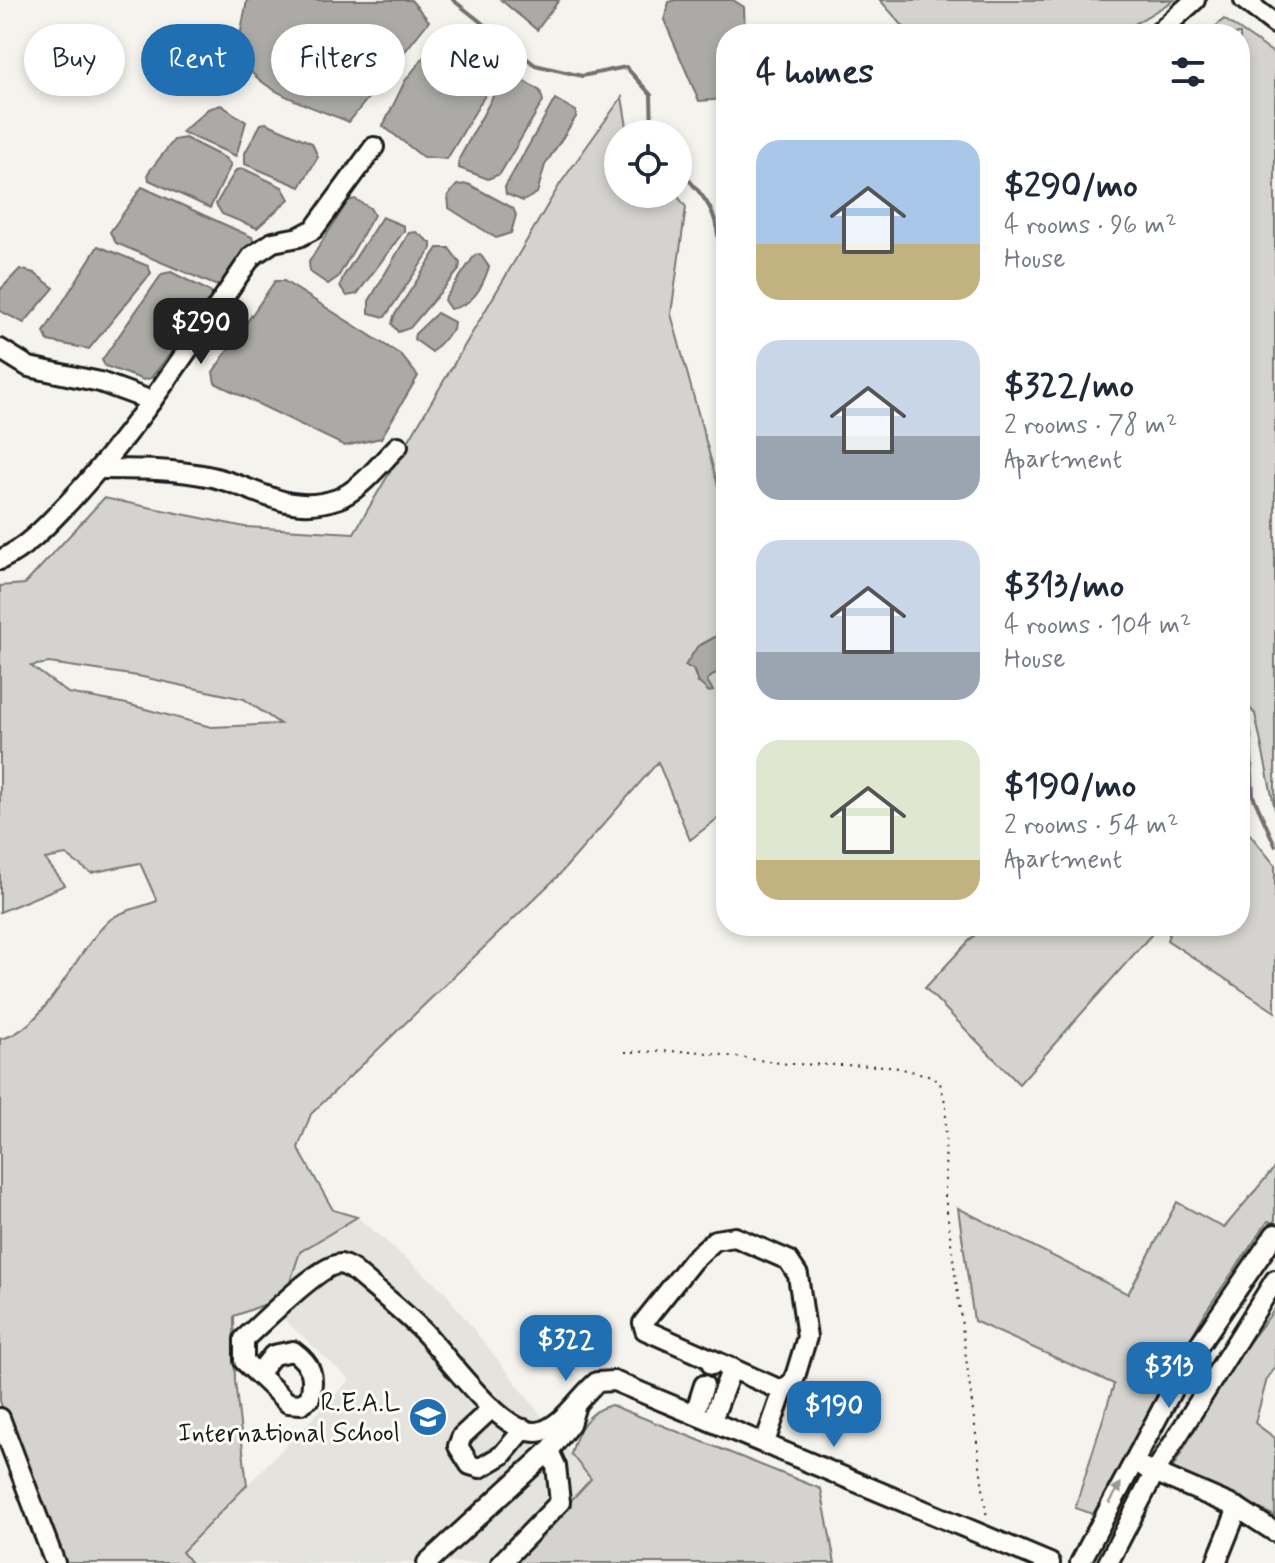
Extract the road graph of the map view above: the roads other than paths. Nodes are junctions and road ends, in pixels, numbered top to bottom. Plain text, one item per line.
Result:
1 (1195, 0) edge
2 (1244, 0) edge
3 (1168, 24) edge
4 (1275, 24) edge
5 (374, 147) dead end
6 (0, 349) edge
7 (152, 401) junction
8 (398, 446) dead end
9 (100, 469) junction
10 (0, 560) edge
11 (1275, 1234) edge
12 (1275, 1280) edge
13 (732, 1368) junction
14 (258, 1374) dead end
15 (704, 1385) dead end
16 (783, 1391) junction
17 (492, 1408) junction
18 (703, 1416) junction
19 (0, 1418) edge
20 (524, 1429) junction
21 (553, 1439) junction
22 (765, 1442) junction
23 (1132, 1463) junction
24 (1155, 1472) junction
25 (1238, 1508) junction
26 (1275, 1532) edge
27 (55, 1563) edge
28 (427, 1563) edge
29 (501, 1563) edge
30 (1050, 1563) edge
31 (1080, 1563) edge
32 (1108, 1563) edge
33 (1216, 1563) edge

1 - 3 street
2 - 4 street
5 - 7 street
6 - 7 street
7 - 9 street
8 - 9 street
9 - 10 street
11 - 23 street
12 - 24 street
13 - 16 street
13 - 16 street
13 - 18 street
14 - 17 street
15 - 18 street
16 - 22 street
17 - 20 street
17 - 20 street
18 - 21 street
18 - 22 street
19 - 27 street
20 - 21 street
21 - 28 street
21 - 29 street
22 - 30 street
23 - 24 street
31 -> 23 street
24 - 25 street
24 - 32 street
25 - 26 street
25 - 33 street

